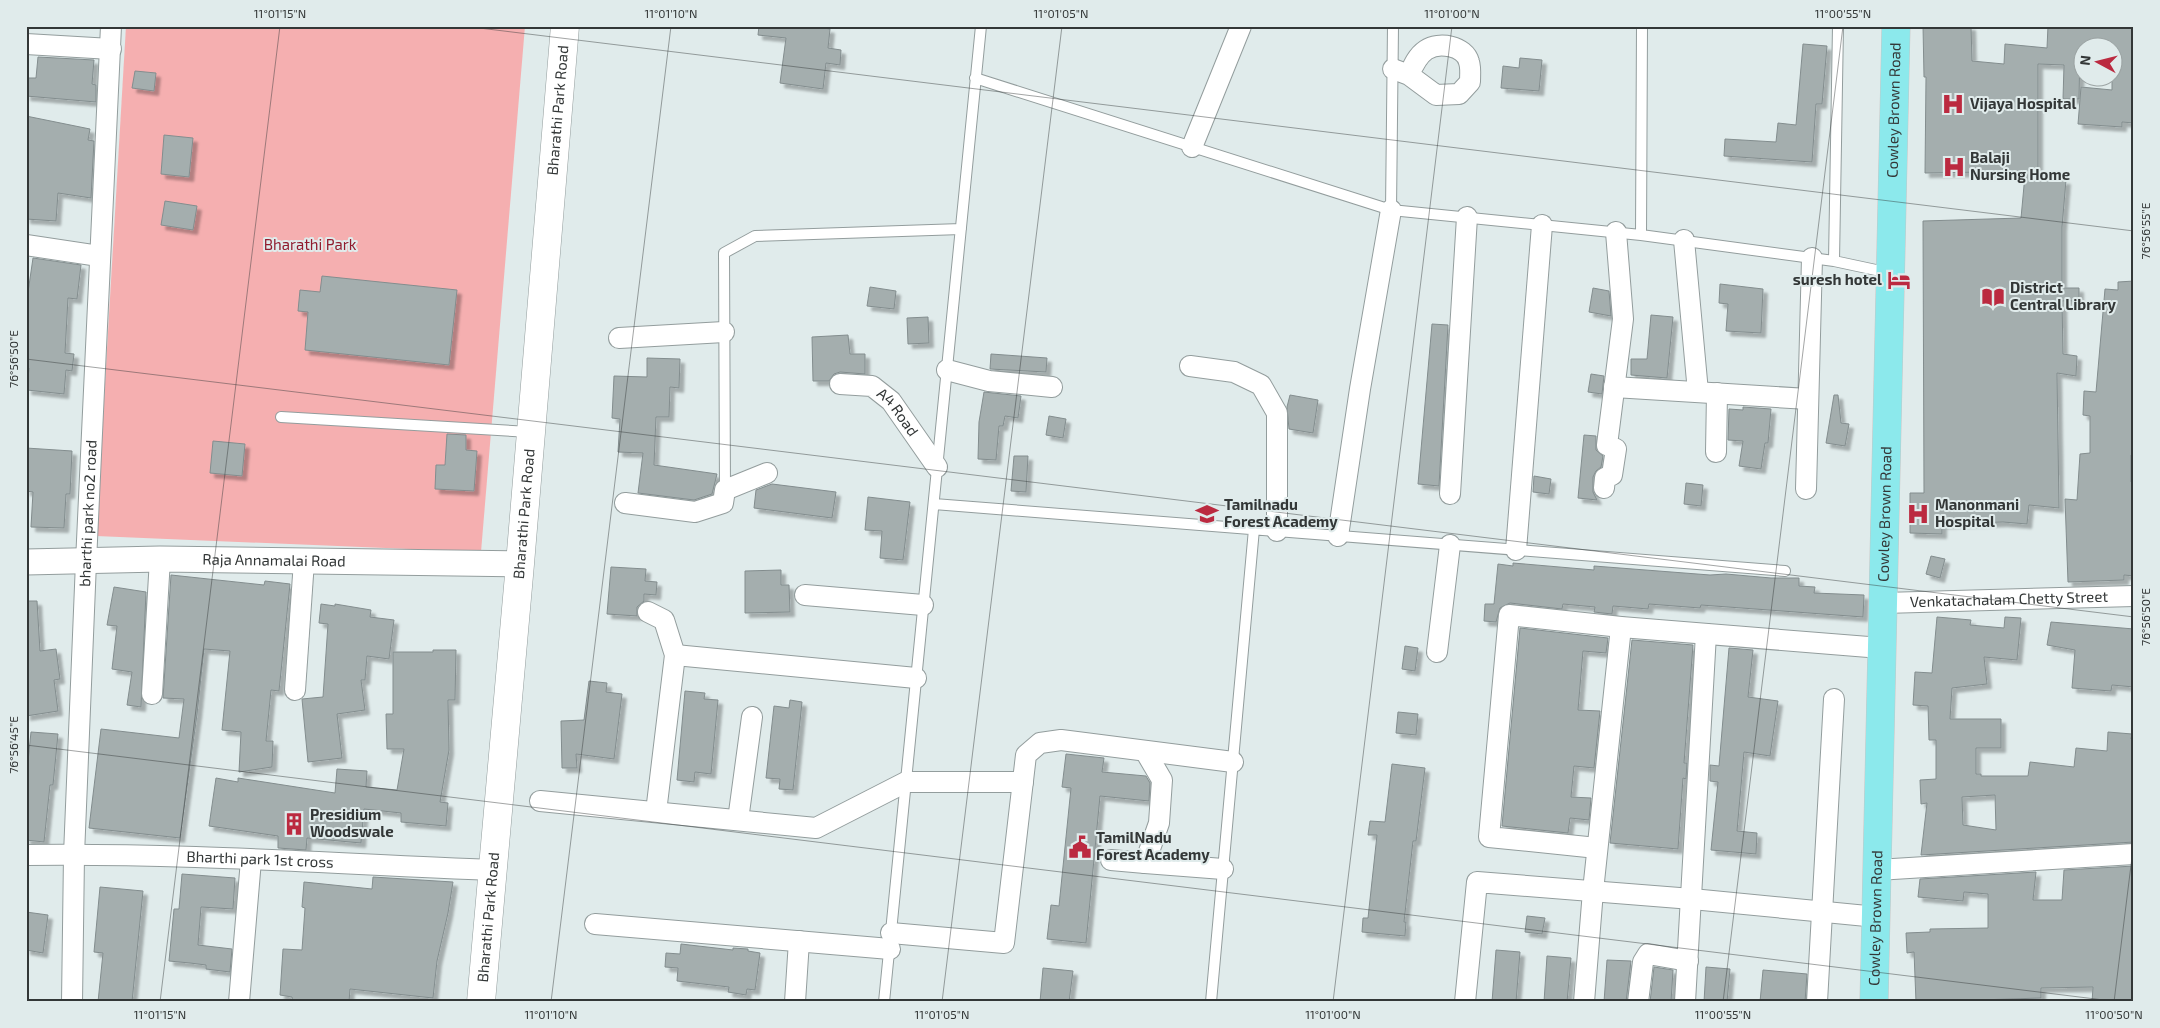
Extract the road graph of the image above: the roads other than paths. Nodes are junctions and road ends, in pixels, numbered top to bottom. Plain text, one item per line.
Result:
1 (111, 26) edge
2 (565, 26) edge
3 (981, 26) edge
4 (1242, 26) edge
5 (1394, 26) edge
6 (1642, 26) edge
7 (1838, 26) edge
8 (1896, 26) edge
9 (26, 44) edge
10 (111, 50) junction
11 (976, 78) junction
12 (1192, 147) junction
13 (1391, 210) junction
14 (1467, 217) junction
15 (1542, 225) junction
16 (961, 229) junction
17 (1616, 232) junction
18 (1641, 235) junction
19 (1684, 240) junction
20 (26, 245) edge
21 (99, 256) junction
22 (1812, 258) junction
23 (1834, 261) junction
24 (1891, 273) junction
25 (724, 332) junction
26 (619, 338) dead end
27 (1190, 366) dead end
28 (947, 370) junction
29 (840, 384) dead end
30 (1052, 387) dead end
31 (1614, 387) junction
32 (1707, 393) junction
33 (1808, 398) junction
34 (281, 417) dead end
35 (531, 432) junction
36 (1716, 452) dead end
37 (937, 467) junction
38 (767, 473) dead end
39 (1604, 488) dead end
40 (1806, 489) dead end
41 (725, 490) junction
42 (1450, 494) dead end
43 (625, 503) dead end
44 (934, 504) junction
45 (1254, 530) junction
46 (1277, 531) junction
47 (1338, 536) junction
48 (1450, 545) junction
49 (1516, 550) junction
50 (160, 559) junction
51 (304, 561) junction
52 (26, 562) edge
53 (86, 562) junction
54 (520, 564) junction
55 (1785, 571) dead end
56 (805, 595) dead end
57 (2134, 596) edge
58 (1884, 603) junction
59 (923, 605) junction
60 (648, 612) dead end
61 (1621, 627) junction
62 (1706, 634) junction
63 (1882, 648) junction
64 (1436, 652) dead end
65 (675, 655) junction
66 (916, 678) junction
67 (295, 690) dead end
68 (152, 694) dead end
69 (1834, 699) dead end
70 (752, 717) dead end
71 (1145, 751) junction
72 (1233, 762) junction
73 (906, 782) junction
74 (1023, 782) junction
75 (540, 801) dead end
76 (656, 812) junction
77 (738, 820) junction
78 (1597, 848) junction
79 (2134, 854) edge
80 (26, 855) edge
81 (74, 855) junction
82 (251, 860) junction
83 (1111, 860) dead end
84 (1145, 863) junction
85 (1223, 869) junction
86 (493, 870) junction
87 (1877, 870) junction
88 (1593, 891) junction
89 (1692, 899) junction
90 (1823, 911) junction
91 (1877, 917) junction
92 (594, 924) dead end
93 (799, 941) junction
94 (890, 941) junction
95 (1688, 961) junction
96 (72, 1002) edge
97 (239, 1002) edge
98 (481, 1002) edge
99 (795, 1002) edge
100 (884, 1002) edge
101 (1211, 1002) edge
102 (1465, 1002) edge
103 (1584, 1002) edge
104 (1638, 1002) edge
105 (1686, 1002) edge
106 (1817, 1002) edge
107 (1874, 1002) edge

1 - 10 street, bharthi park no2 road
2 - 35 main road, Bharathi Park Road
3 - 11 lane
4 - 12 street
5 - 13 lane
6 - 18 lane
7 - 23 lane
8 - 24 main road, Cowley Brown Road
9 - 10 street
10 - 21 street, bharthi park no2 road
11 - 12 lane
11 - 16 lane
12 - 13 lane
13 - 14 lane
13 - 47 street
14 - 15 lane
14 - 42 street
15 - 17 lane
15 - 49 street
16 - 25 lane
16 - 28 lane
17 - 18 lane
17 - 31 street
18 - 19 lane
19 - 22 lane
19 - 32 street
20 - 21 street
21 - 53 street, bharthi park no2 road
22 - 23 lane
22 - 33 street
23 - 24 lane
24 - 58 main road, Cowley Brown Road
25 - 26 street
25 - 41 lane
27 - 46 street
28 - 30 street
28 - 37 lane
29 - 37 street, A4 Road
31 - 32 street
31 - 39 street
32 - 33 street
32 - 36 street
33 - 40 street
34 - 35 lane
35 - 54 main road, Bharathi Park Road
37 - 44 lane
38 - 41 street
41 - 43 street
44 - 45 lane
44 - 59 lane
45 - 46 lane
45 - 72 lane
46 - 47 lane
47 - 48 lane
48 - 49 lane
48 - 64 street
49 - 55 lane
50 - 51 street, Raja Annamalai Road
50 - 53 street, Raja Annamalai Road
50 - 68 street
51 - 54 street, Raja Annamalai Road
51 - 67 street
52 - 53 street, Raja Annamalai Road
53 - 81 street, bharthi park no2 road
54 - 86 main road, Bharathi Park Road
56 - 59 street
57 - 58 street, Venkatachalam Chetty Street
58 - 63 main road, Cowley Brown Road
59 - 66 lane
60 - 65 street
61 - 62 street
61 - 78 street
61 - 78 street
62 - 63 street
62 - 89 street
63 - 87 main road, Cowley Brown Road
65 - 66 street
65 - 76 street
66 - 73 lane
69 - 90 street
70 - 77 street
71 - 72 street
71 - 74 street
71 - 84 street
72 - 85 lane
73 - 74 street
73 - 77 street
73 - 94 lane
74 - 94 street
75 - 76 street
76 - 77 street
78 - 88 street
79 - 87 street
80 - 81 street, Bharthi park 1st cross
81 - 82 street, Bharthi park 1st cross
81 - 96 street, bharthi park no2 road
82 - 86 street, Bharthi park 1st cross
82 - 97 street
83 - 84 street
84 - 85 street
85 - 101 lane
86 - 98 main road, Bharathi Park Road
87 - 91 main road, Cowley Brown Road
88 - 89 street
88 - 102 street
88 - 103 street
89 - 90 street
89 - 95 street
90 - 91 street
90 - 106 street
91 - 107 main road, Cowley Brown Road
92 - 93 street
93 - 94 street
93 - 99 street
94 - 100 lane
95 - 104 street
95 - 105 street

